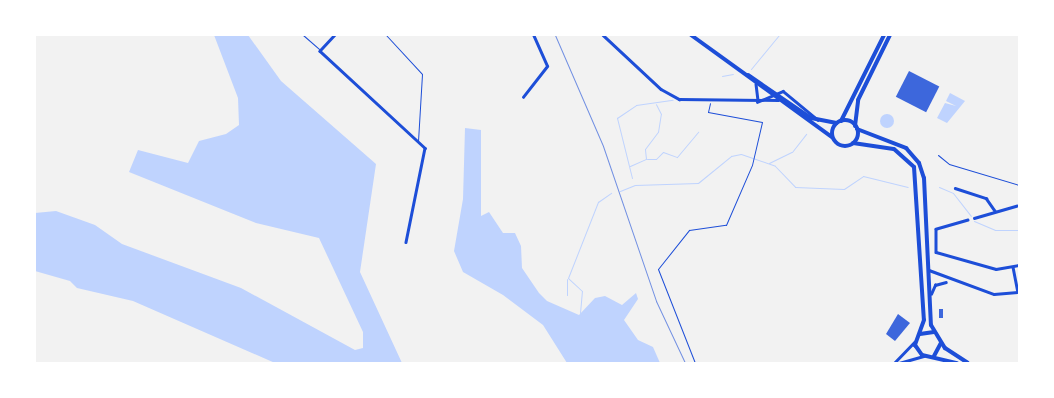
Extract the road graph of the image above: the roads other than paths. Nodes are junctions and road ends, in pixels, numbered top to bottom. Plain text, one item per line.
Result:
1 (303, 35) edge
2 (335, 35) edge
3 (386, 35) edge
4 (533, 35) edge
5 (603, 35) edge
6 (692, 35) edge
7 (884, 35) edge
8 (890, 35) edge
9 (320, 51) junction
10 (744, 73) junction
11 (756, 84) junction
12 (773, 93) junction
13 (523, 97) dead end
14 (778, 100) junction
15 (754, 103) junction
16 (839, 122) junction
17 (856, 127) junction
18 (832, 137) junction
19 (418, 142) junction
20 (853, 143) junction
21 (955, 188) dead end
22 (1019, 204) edge
23 (994, 211) junction
24 (974, 218) dead end
25 (968, 220) dead end
26 (406, 242) dead end
27 (1019, 265) edge
28 (1013, 266) junction
29 (927, 268) junction
30 (955, 283) junction
31 (1018, 292) edge
32 (929, 302) junction
33 (920, 334) junction
34 (936, 334) junction
35 (915, 340) junction
36 (941, 342) junction
37 (924, 356) junction
38 (932, 356) junction
39 (894, 363) edge
40 (900, 363) edge
41 (957, 363) edge
42 (968, 363) edge

1 - 9 lane
2 - 9 street
3 - 19 lane
4 - 13 street
5 - 15 street
6 - 10 main road
7 - 16 main road
8 - 17 main road
9 - 19 street
10 - 11 main road
10 - 12 main road
11 - 12 main road
11 - 15 street
12 - 14 main road
12 - 15 street
12 - 16 main road
14 - 15 street
14 - 18 main road
16 - 17 main road
16 - 18 main road
17 - 20 main road
17 - 29 main road
18 - 20 main road
19 - 26 street
20 - 33 main road
21 - 23 street
22 - 23 street
23 - 24 street
25 - 28 street
27 - 28 street
28 - 31 street
29 - 30 street
29 - 32 main road
30 - 31 street
30 - 32 street
32 - 34 main road
33 - 34 main road
33 - 35 main road
34 - 36 main road
35 - 37 main road
35 - 39 street
36 - 38 main road
36 - 42 main road
37 - 38 main road
37 - 40 street
38 - 41 main road

